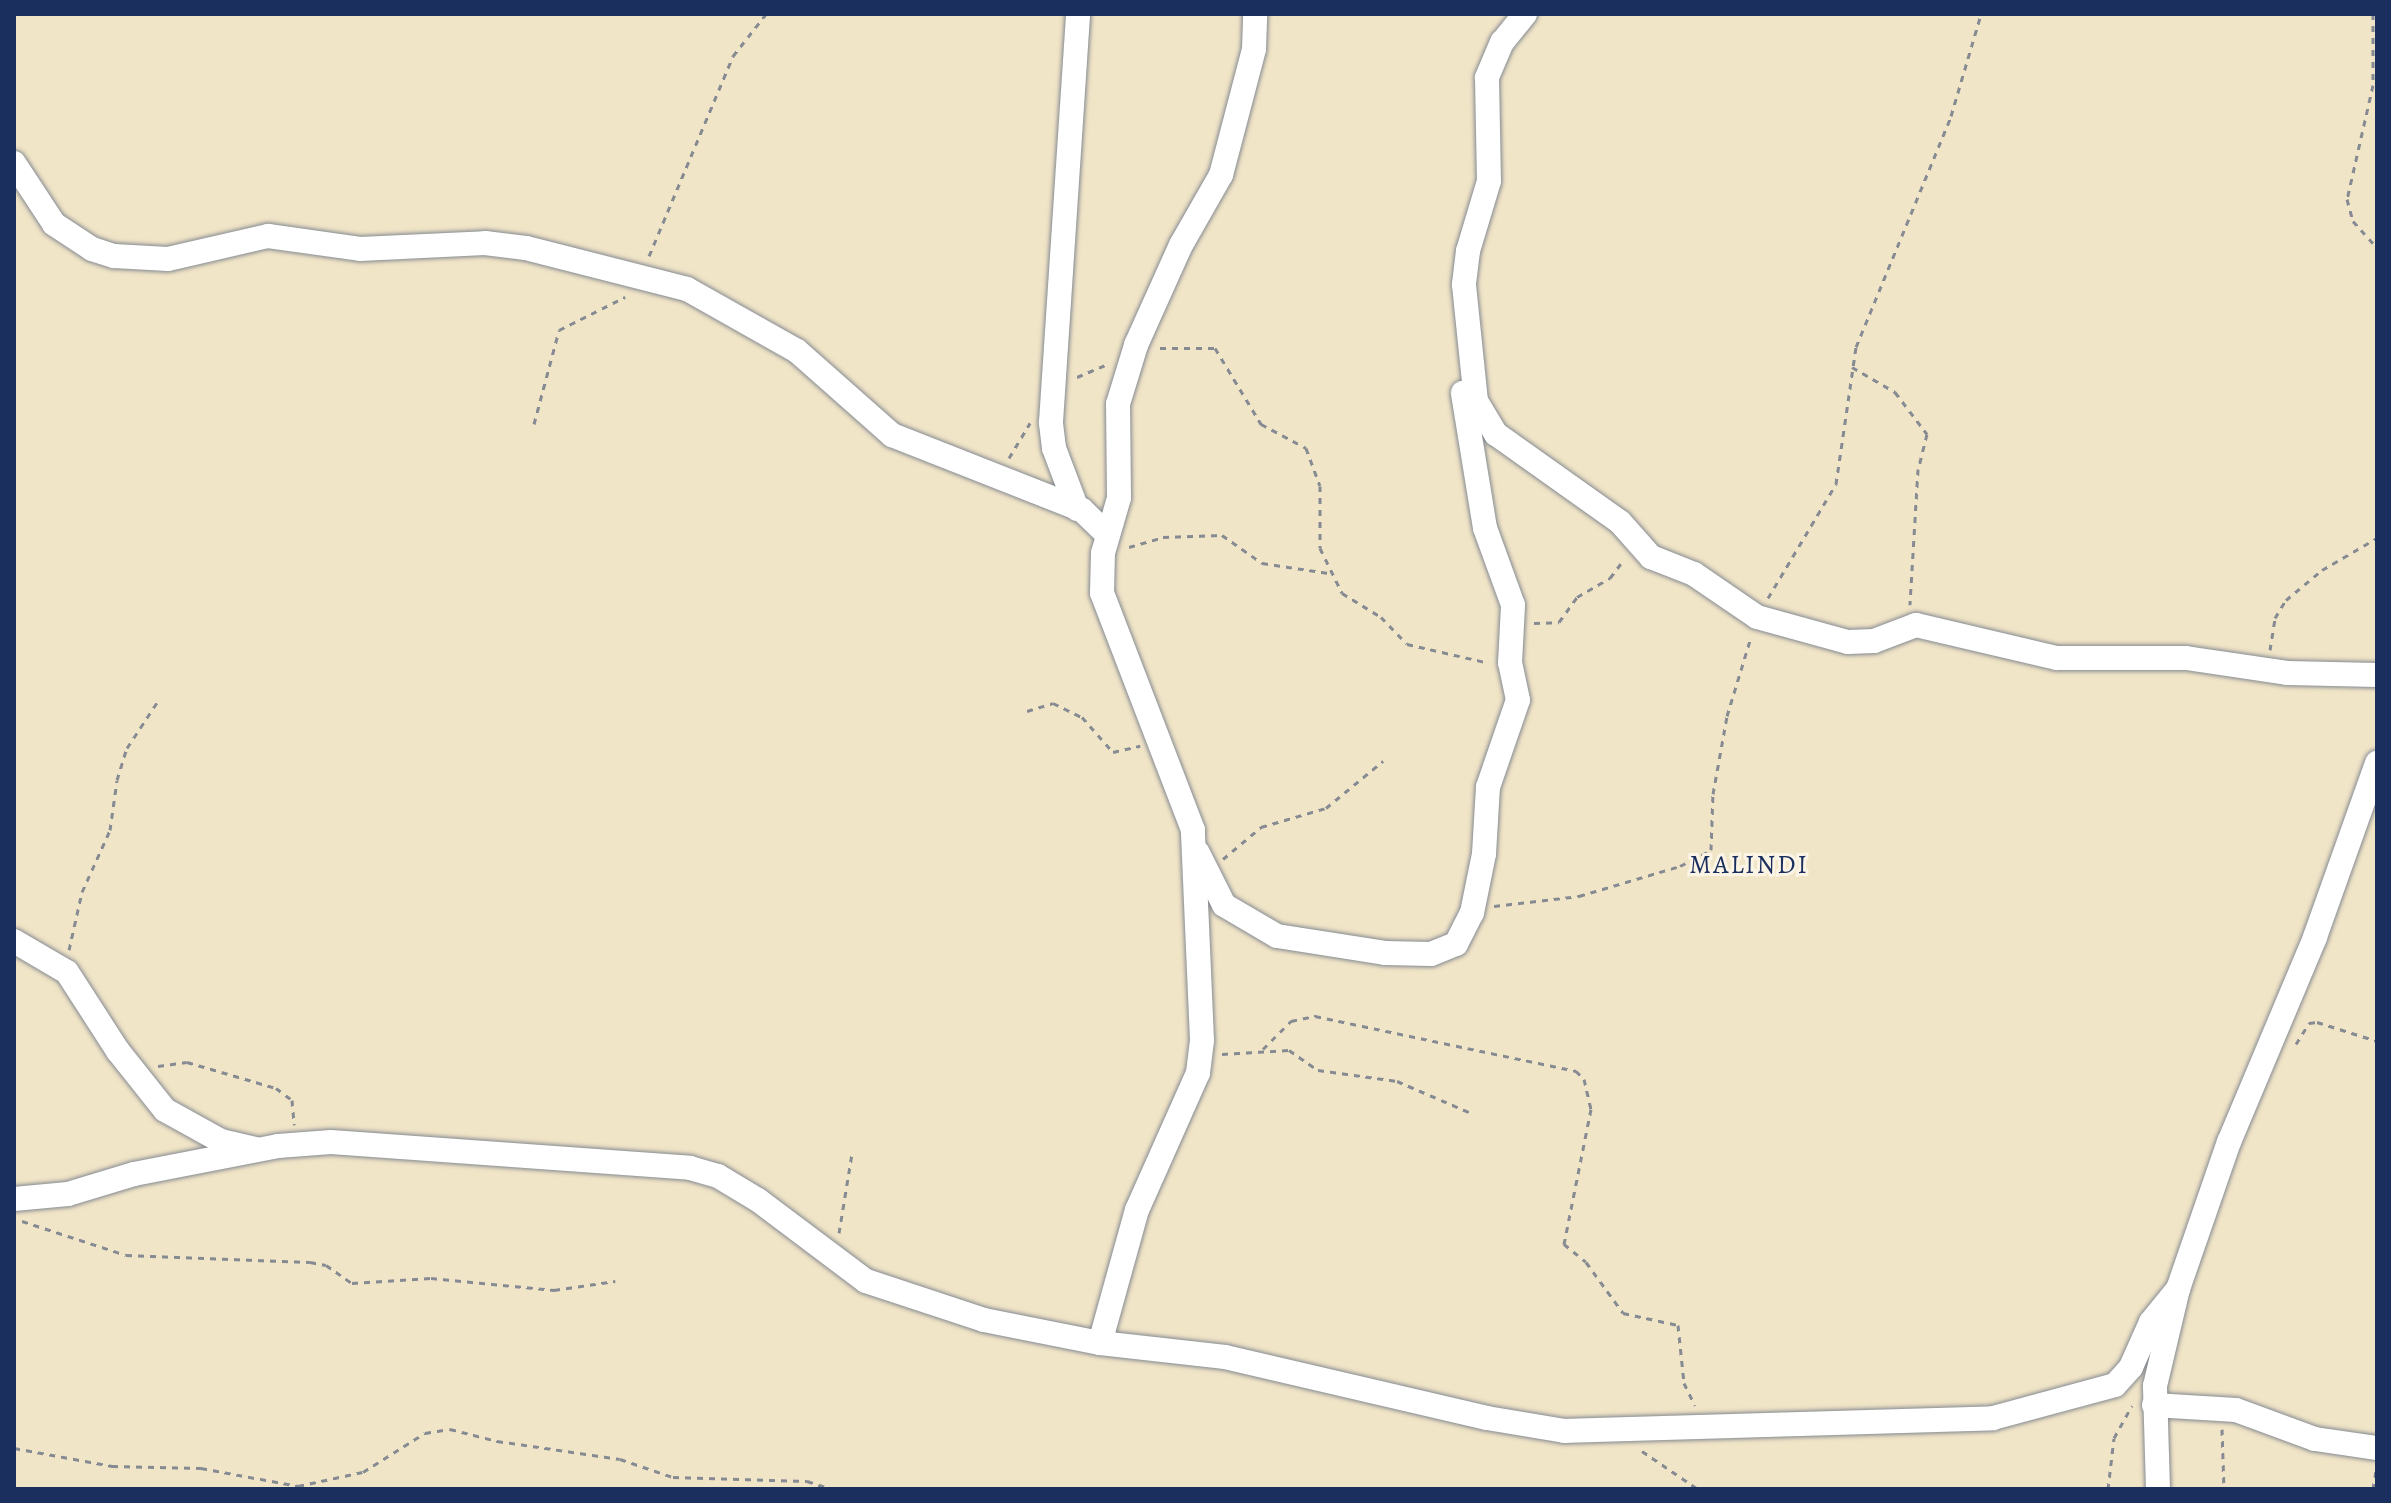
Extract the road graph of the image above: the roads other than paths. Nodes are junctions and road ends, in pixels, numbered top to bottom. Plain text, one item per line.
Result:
1 (1078, 14) edge
2 (1255, 14) edge
3 (1525, 14) edge
4 (14, 163) edge
5 (1473, 360) junction
6 (1077, 509) junction
7 (1105, 544) junction
8 (2377, 675) edge
9 (2377, 763) edge
10 (1195, 847) junction
11 (14, 941) edge
12 (261, 1150) junction
13 (14, 1199) edge
14 (2178, 1289) junction
15 (1100, 1343) junction
16 (2144, 1402) junction
17 (2377, 1448) edge
18 (2158, 1489) edge

1 - 6 street
2 - 7 street
3 - 5 street
4 - 6 street
5 - 8 street
5 - 10 street
6 - 7 street
7 - 10 street
9 - 14 street
10 - 15 street
11 - 12 street
12 - 13 street
12 - 15 street
14 - 15 street
14 - 16 street
16 - 17 street
16 - 18 street

